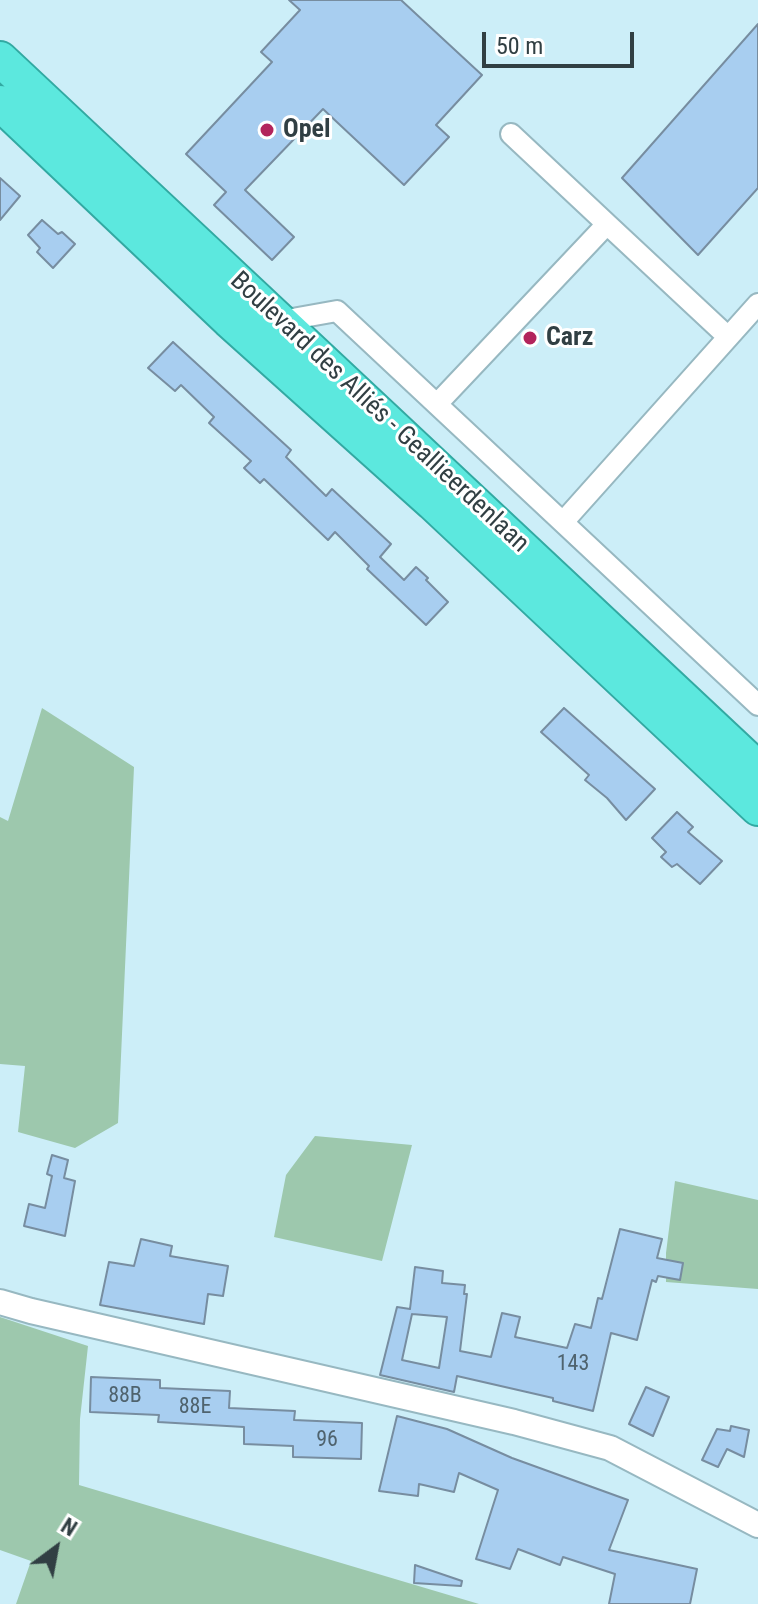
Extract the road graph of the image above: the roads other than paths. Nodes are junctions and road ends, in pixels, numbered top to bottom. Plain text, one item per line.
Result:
1 (0, 59) edge
2 (0, 103) edge
3 (511, 134) dead end
4 (607, 224) junction
5 (758, 304) edge
6 (281, 321) junction
7 (727, 336) junction
8 (437, 404) junction
9 (564, 521) junction
10 (758, 705) edge
11 (758, 769) edge
12 (758, 808) edge
13 (0, 1302) edge
14 (758, 1525) edge

1 - 6 highway, Boulevard des Alliés - Geallieerdenlaan
2 - 12 highway, Boulevard des Alliés - Geallieerdenlaan
3 - 4 street
4 - 7 street
4 - 8 street
5 - 7 street
6 - 8 street
6 - 11 highway, Boulevard des Alliés - Geallieerdenlaan
7 - 9 street
8 - 9 street
9 - 10 street
13 - 14 street

